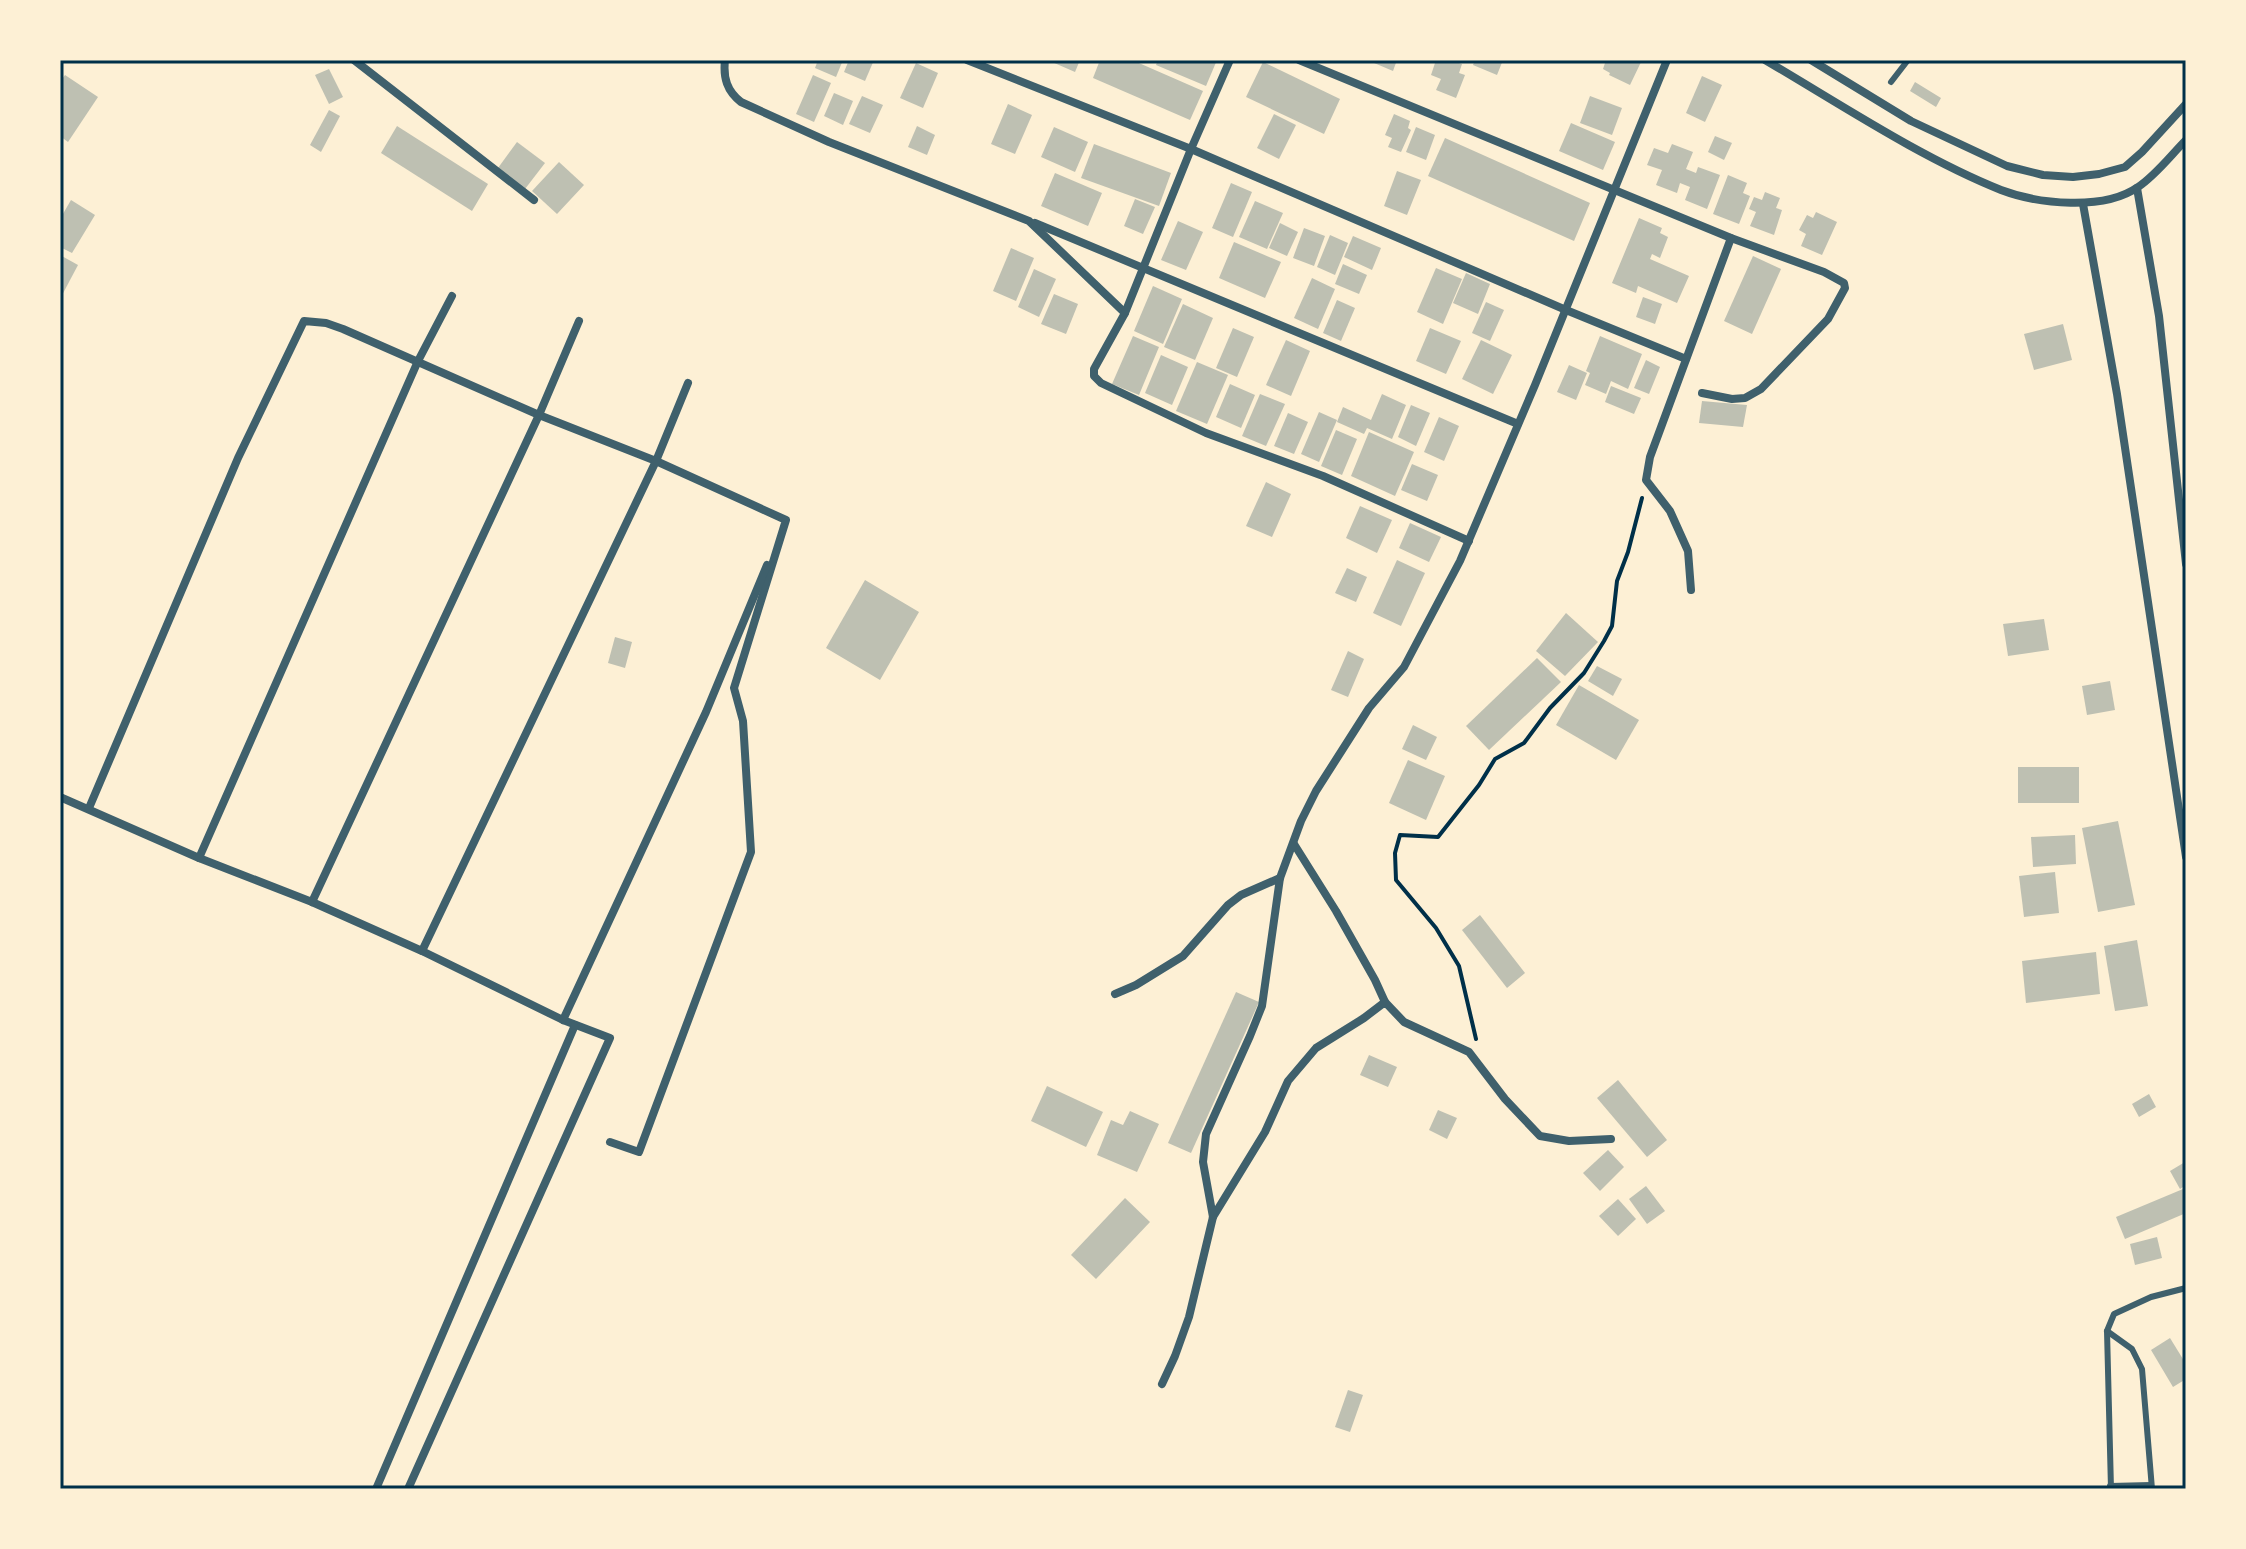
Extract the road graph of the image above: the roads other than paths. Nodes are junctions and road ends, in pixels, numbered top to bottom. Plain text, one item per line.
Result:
1 (354, 60) edge
2 (725, 60) edge
3 (967, 60) edge
4 (1230, 60) edge
5 (1299, 60) edge
6 (1667, 60) edge
7 (1765, 60) edge
8 (1811, 60) edge
9 (1908, 60) edge
10 (1891, 82) dead end
11 (2186, 104) edge
12 (2186, 140) edge
13 (1191, 149) junction
14 (2137, 188) junction
15 (1615, 190) junction
16 (534, 200) dead end
17 (2083, 204) junction
18 (1029, 221) junction
19 (1731, 238) junction
20 (1143, 268) junction
21 (452, 296) dead end
22 (1566, 310) junction
23 (1125, 313) junction
24 (579, 321) dead end
25 (1686, 359) junction
26 (418, 361) junction
27 (688, 383) dead end
28 (1702, 393) dead end
29 (539, 415) junction
30 (1518, 424) junction
31 (656, 461) junction
32 (786, 520) junction
33 (1469, 541) junction
34 (2186, 564) edge
35 (1691, 590) dead end
36 (60, 797) edge
37 (89, 808) junction
38 (1294, 844) junction
39 (2186, 857) edge
40 (199, 858) junction
41 (1280, 878) junction
42 (312, 902) junction
43 (422, 951) junction
44 (1115, 994) dead end
45 (1385, 1002) junction
46 (563, 1020) junction
47 (575, 1025) junction
48 (1611, 1139) dead end
49 (610, 1142) dead end
50 (1213, 1217) junction
51 (2186, 1288) edge
52 (2107, 1331) junction
53 (1162, 1384) dead end
54 (2152, 1487) edge
55 (2110, 1488) edge
56 (376, 1489) edge
57 (408, 1489) edge

1 - 16 street
2 - 18 street
3 - 13 street
4 - 13 street
5 - 15 street
6 - 15 street
7 - 17 street
8 - 11 street
9 - 10 lane
12 - 14 street
13 - 20 street
13 - 22 street
14 - 17 street
14 - 34 street
15 - 19 street
15 - 22 street
17 - 39 street
18 - 20 street
18 - 23 street
19 - 25 street
19 - 28 street
20 - 23 street
20 - 30 street
21 - 26 street
22 - 25 street
22 - 30 street
23 - 33 street
24 - 29 street
25 - 35 street
26 - 29 street
26 - 37 street
26 - 40 street
27 - 31 street
29 - 31 street
29 - 42 street
30 - 33 street
31 - 32 street
31 - 43 street
32 - 46 street
32 - 49 street
33 - 38 street
36 - 37 street
37 - 40 street
38 - 41 street
38 - 45 street
40 - 42 street
41 - 44 street
41 - 50 street
42 - 43 street
43 - 46 street
45 - 48 street
45 - 50 street
46 - 47 street
47 - 56 street
47 - 57 street
50 - 53 street
51 - 52 lane
52 - 54 lane
52 - 55 lane
54 - 55 lane

